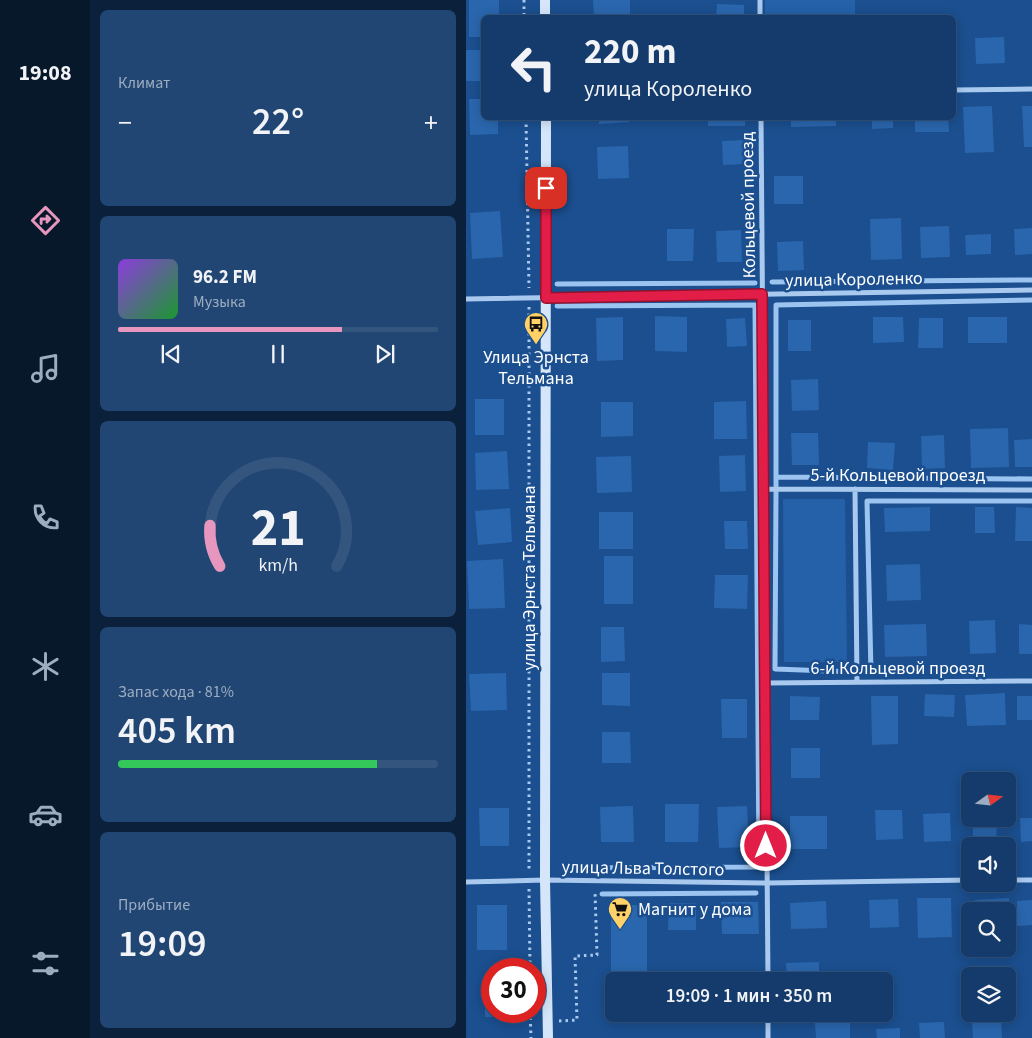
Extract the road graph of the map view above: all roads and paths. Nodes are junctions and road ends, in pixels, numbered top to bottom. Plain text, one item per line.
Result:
1 (524, 0) edge
2 (546, 0) edge
3 (760, 0) edge
4 (524, 15) edge
5 (546, 15) edge
6 (760, 15) edge
7 (1032, 89) edge
8 (956, 90) edge
9 (526, 120) edge
10 (546, 120) edge
11 (760, 120) edge
12 (1032, 290) edge
13 (762, 294) junction
14 (529, 298) junction
15 (546, 298) junction
16 (466, 299) edge
17 (764, 489) junction
18 (855, 489) junction
19 (1032, 490) edge
20 (1032, 681) edge
21 (857, 682) junction
22 (765, 683) junction
23 (529, 880) junction
24 (545, 880) junction
25 (961, 880) edge
26 (1016, 880) edge
27 (1032, 880) edge
28 (466, 882) edge
29 (595, 882) junction
30 (767, 883) junction
31 (530, 958) edge
32 (768, 972) edge
33 (577, 1020) dead end
34 (768, 1022) edge
35 (530, 1023) edge
36 (531, 1038) edge
37 (548, 1038) edge
38 (768, 1038) edge

1 - 4 path
2 - 5 main road
3 - 6 street
7 - 8 street
9 - 14 path
10 - 15 main road, улица Эрнста Тельмана
11 - 13 street, Кольцевой проезд
12 - 13 street, улица Короленко
13 - 15 street, улица Короленко
13 - 17 street, Кольцевой проезд
14 - 15 street, улица Короленко
14 - 16 street, улица Короленко
14 - 23 path
15 - 24 main road, улица Эрнста Тельмана
17 - 18 street, 5-й Кольцевой проезд
17 - 22 street, Кольцевой проезд
18 - 19 street, 5-й Кольцевой проезд
18 - 21 street
20 - 21 street, 6-й Кольцевой проезд
21 - 22 street, 6-й Кольцевой проезд
22 - 30 street, Кольцевой проезд
23 - 24 street, улица Льва Толстого
23 - 28 street, улица Льва Толстого
23 - 31 path
24 - 29 street, улица Льва Толстого
24 - 37 main road, улица Эрнста Тельмана
25 - 30 street, улица Льва Толстого
26 - 27 street
29 - 30 street, улица Льва Толстого
29 - 33 path
30 - 32 street, Кольцевой проезд
34 - 38 street
35 - 36 path

